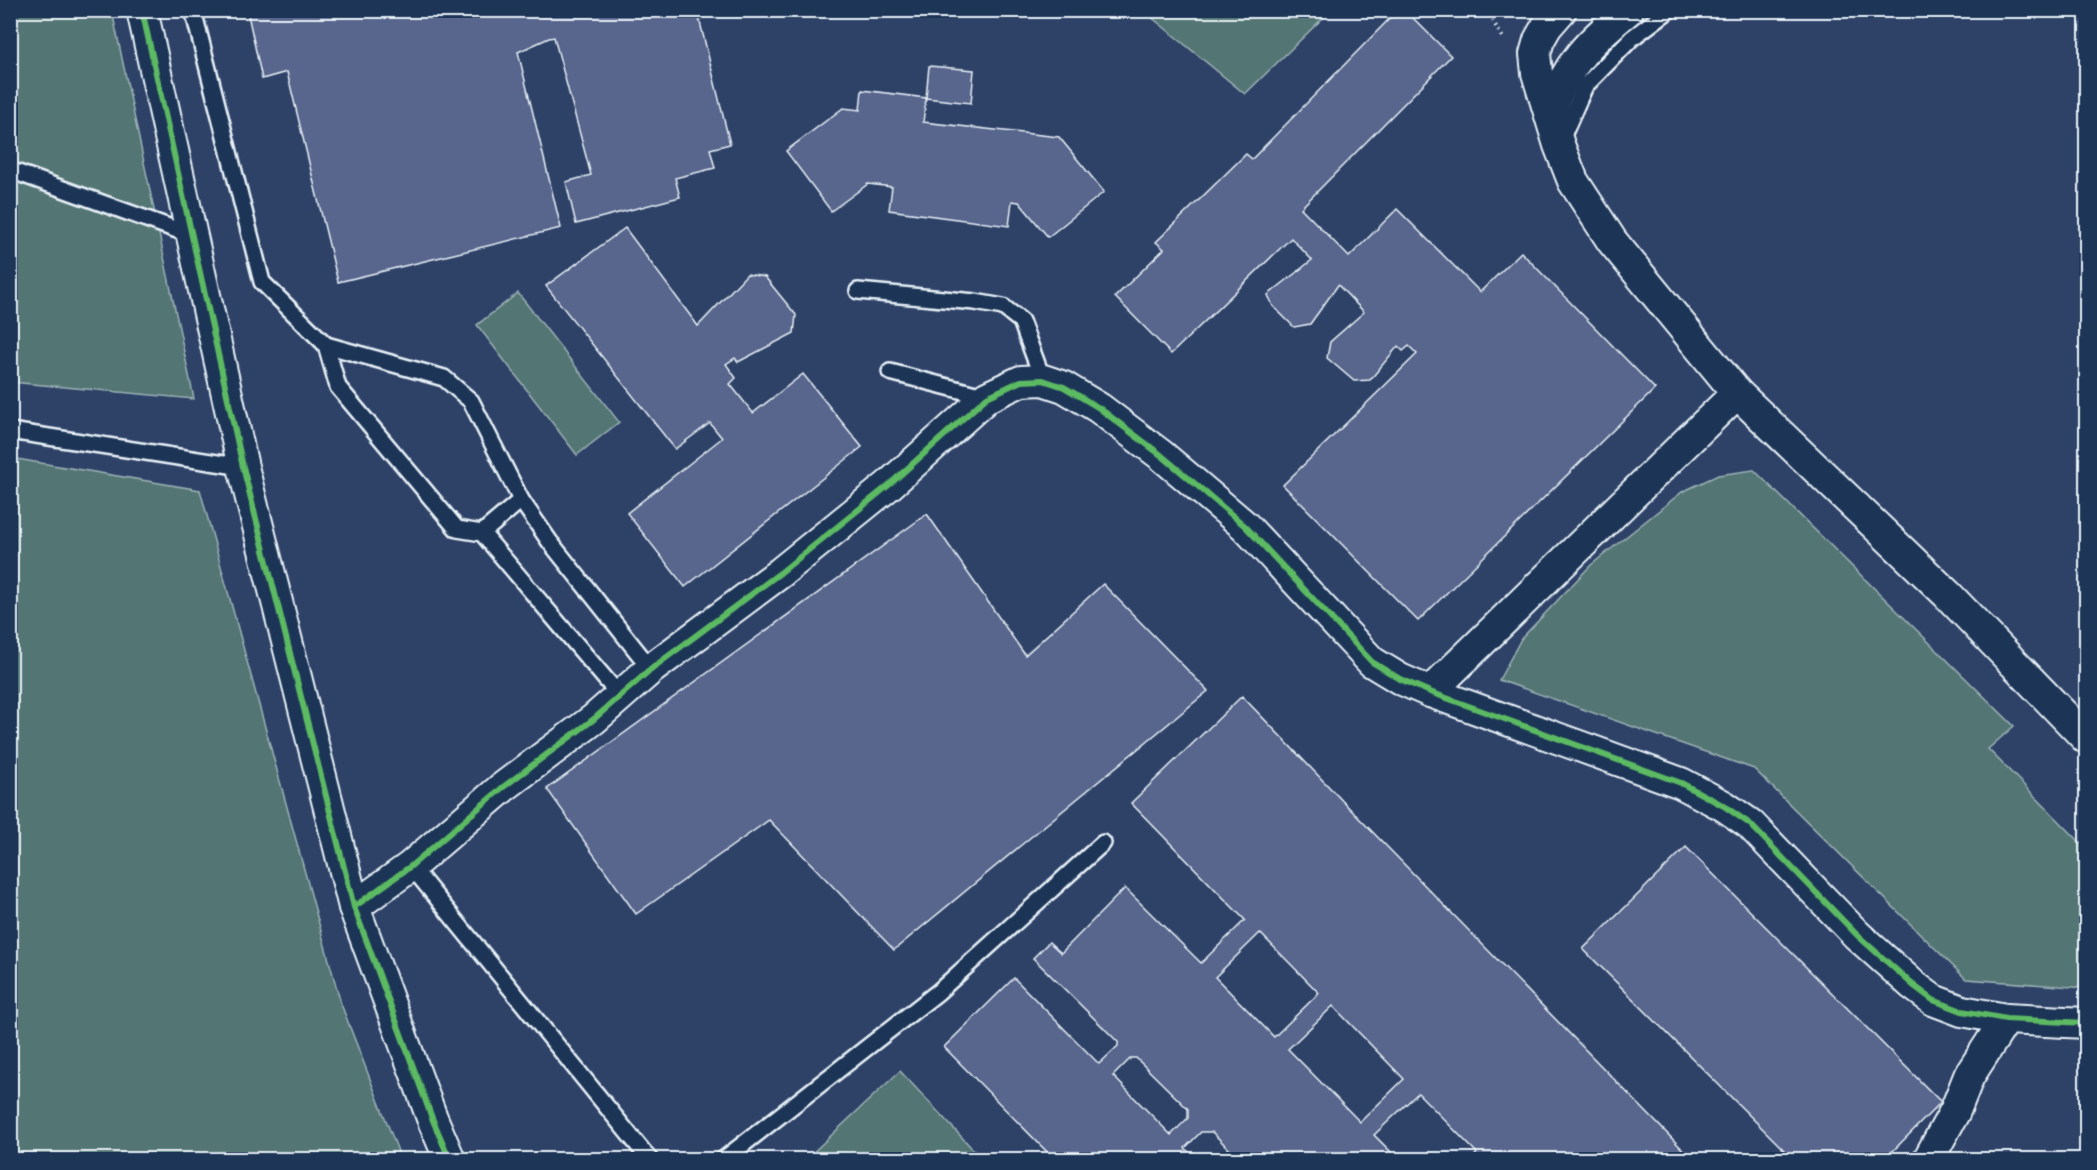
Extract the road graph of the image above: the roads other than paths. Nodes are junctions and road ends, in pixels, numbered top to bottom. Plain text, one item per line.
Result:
1 (142, 10) edge
2 (193, 10) edge
3 (1561, 10) edge
4 (1628, 10) edge
5 (1669, 10) edge
6 (1550, 112) junction
7 (1559, 145) junction
8 (10, 170) edge
9 (191, 235) junction
10 (858, 291) dead end
11 (326, 345) junction
12 (890, 372) dead end
13 (1042, 380) junction
14 (1737, 393) junction
15 (987, 396) junction
16 (10, 431) edge
17 (243, 467) junction
18 (521, 500) junction
19 (482, 533) junction
20 (651, 669) junction
21 (1430, 692) junction
22 (619, 695) junction
23 (2086, 738) edge
24 (1103, 843) dead end
25 (411, 866) junction
26 (354, 907) junction
27 (2006, 1019) junction
28 (2086, 1023) edge
29 (450, 1160) edge
30 (650, 1160) edge
31 (723, 1160) edge
32 (1928, 1160) edge

1 - 9 street
2 - 11 lane
3 - 6 street
4 - 6 street
5 - 7 lane
6 - 7 street
7 - 14 street
8 - 9 lane
9 - 17 street
10 - 13 lane
11 - 18 lane
11 - 19 lane
12 - 15 lane
13 - 15 street
13 - 21 street
14 - 21 street
14 - 23 street
15 - 20 street
16 - 17 lane
17 - 26 street
18 - 19 lane
18 - 20 lane
19 - 22 lane
20 - 22 street
21 - 27 street
22 - 25 street
24 - 31 lane
25 - 26 street
25 - 30 lane
26 - 29 street
27 - 28 street
27 - 32 street

